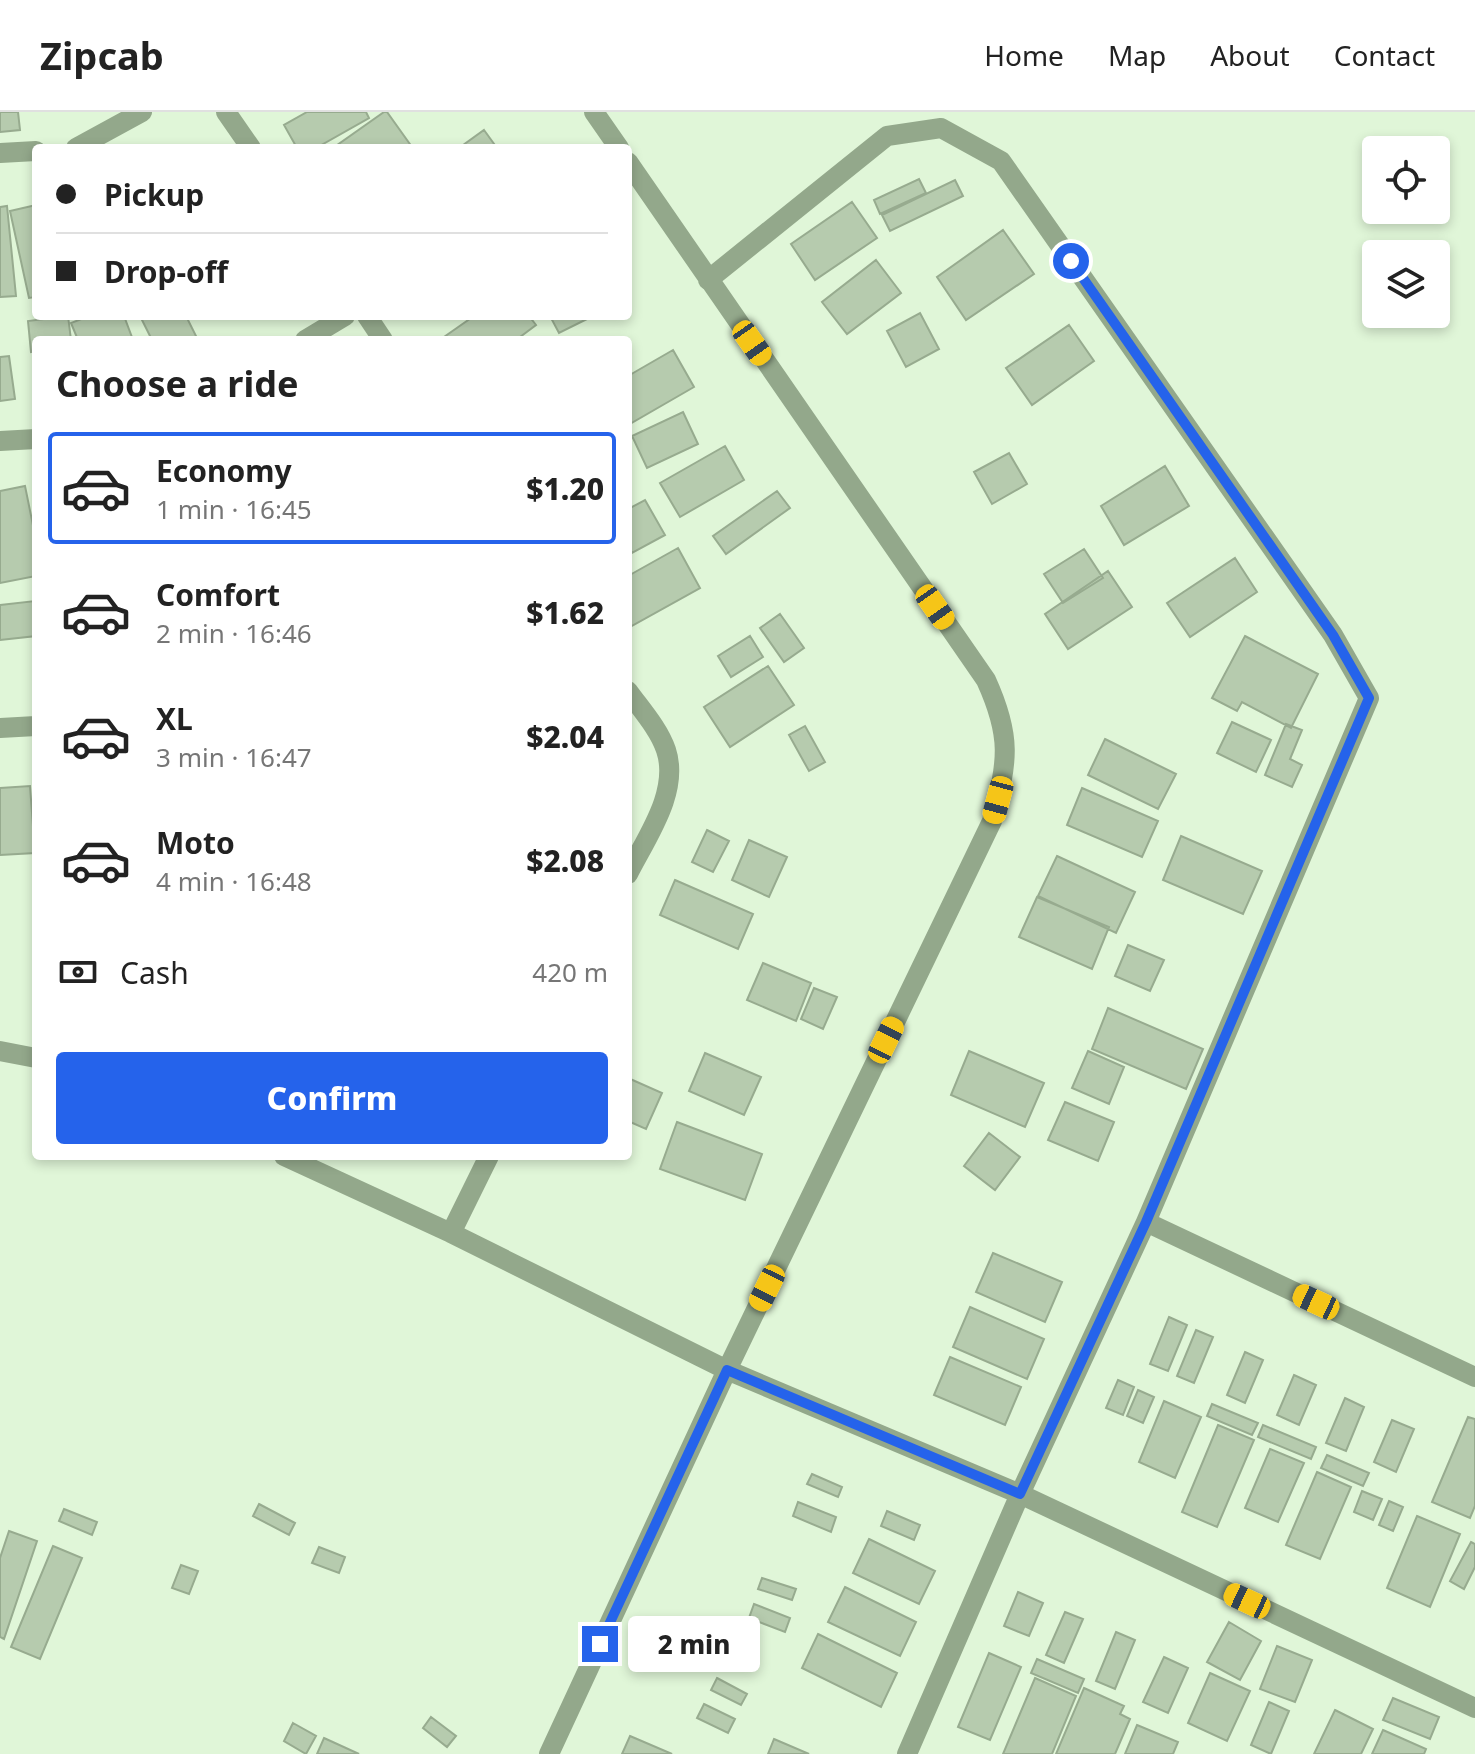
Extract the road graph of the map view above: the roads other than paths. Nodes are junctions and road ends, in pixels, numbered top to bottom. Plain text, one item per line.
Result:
1 (142, 112) edge
2 (226, 112) edge
3 (594, 112) edge
4 (83, 144) edge
5 (248, 144) edge
6 (616, 144) edge
7 (32, 151) edge
8 (0, 153) edge
9 (632, 168) edge
10 (708, 280) junction
11 (338, 320) edge
12 (312, 336) edge
13 (32, 439) edge
14 (0, 441) edge
15 (632, 697) edge
16 (32, 726) edge
17 (0, 728) edge
18 (632, 866) edge
19 (0, 1051) edge
20 (32, 1057) edge
21 (293, 1160) edge
22 (487, 1160) edge
23 (1146, 1222) junction
24 (451, 1233) junction
25 (727, 1370) junction
26 (1475, 1377) edge
27 (1020, 1494) junction
28 (1475, 1708) edge
29 (549, 1754) edge
30 (907, 1754) edge

1 - 4 street
2 - 5 street
3 - 6 street
7 - 8 street
9 - 10 street
10 - 23 street
10 - 25 street
11 - 12 street
13 - 14 street
15 - 18 street
16 - 17 street
19 - 20 street
21 - 24 street
22 - 24 street
23 - 26 street
23 - 27 street
24 - 25 street
25 - 27 street
25 - 29 street
27 - 28 street
27 - 30 street

